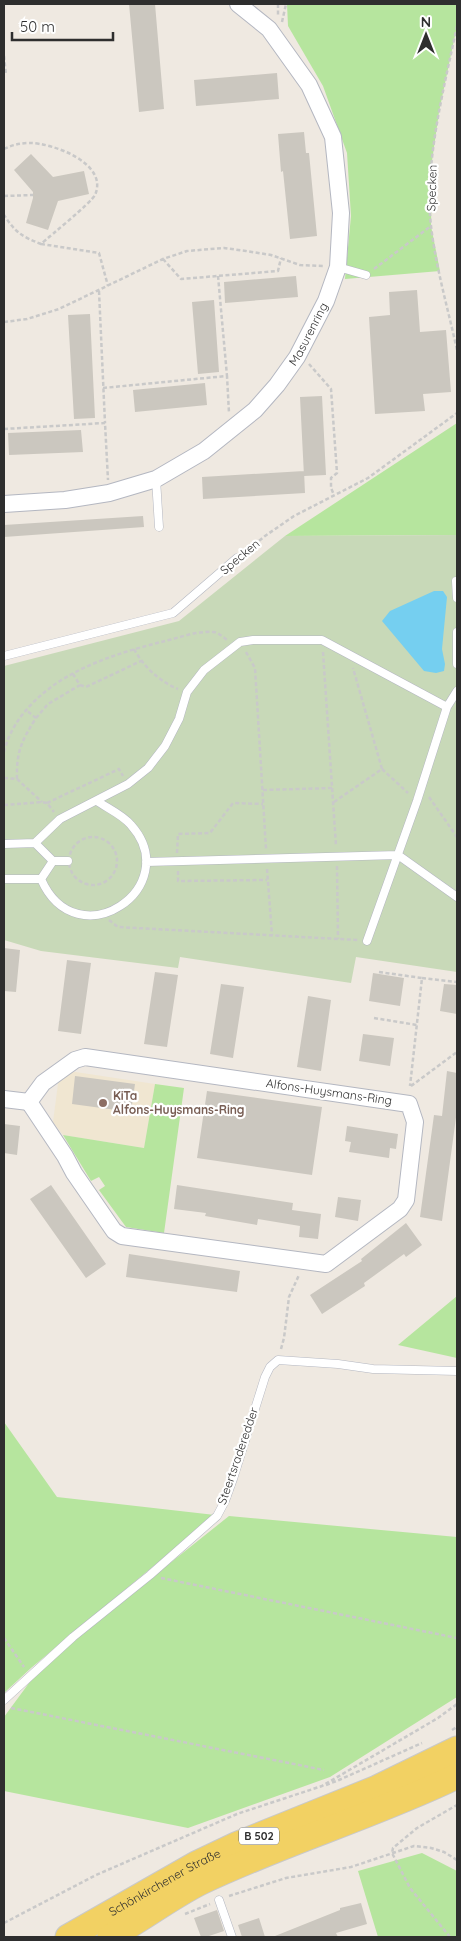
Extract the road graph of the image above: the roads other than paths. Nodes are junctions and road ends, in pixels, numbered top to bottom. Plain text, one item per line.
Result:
1 (238, 4) edge
2 (338, 268) junction
3 (366, 275) road end
4 (156, 479) junction
5 (4, 504) edge
6 (158, 527) dead end
7 (238, 558) road end
8 (456, 581) dead end
9 (457, 598) edge
10 (457, 632) edge
11 (4, 656) edge
12 (457, 664) edge
13 (457, 691) edge
14 (446, 707) junction
15 (97, 801) junction
16 (4, 844) edge
17 (35, 844) junction
18 (398, 855) junction
19 (53, 861) junction
20 (68, 861) road end
21 (146, 862) junction
22 (4, 879) edge
23 (41, 879) junction
24 (457, 897) edge
25 (367, 941) road end
26 (4, 1099) edge
27 (29, 1102) junction
28 (457, 1371) edge
29 (4, 1700) edge
30 (453, 1740) edge
31 (457, 1776) edge
32 (219, 1900) road end
33 (68, 1937) edge
34 (110, 1937) edge
35 (232, 1937) edge

1 - 2 street, Masurenring
2 - 3 lane
2 - 4 street, Masurenring
4 - 5 street, Masurenring
4 - 6 lane
7 - 11 lane, Specken
8 - 9 lane
10 - 12 lane
13 - 14 lane
14 - 15 lane
14 - 18 lane
15 - 17 lane
15 - 21 lane
16 - 17 lane
17 - 19 lane
18 - 21 lane
18 - 24 lane
18 - 25 lane
19 - 20 lane
19 - 23 lane
21 - 23 lane
22 - 23 lane
26 - 27 street
27 - 27 street, Alfons-Huysmans-Ring
28 - 29 lane, Steertsraderedder
30 - 33 main road, Schönkirchener Straße / B 502
31 - 34 main road, Schönkirchener Straße / B 502
32 - 35 lane

